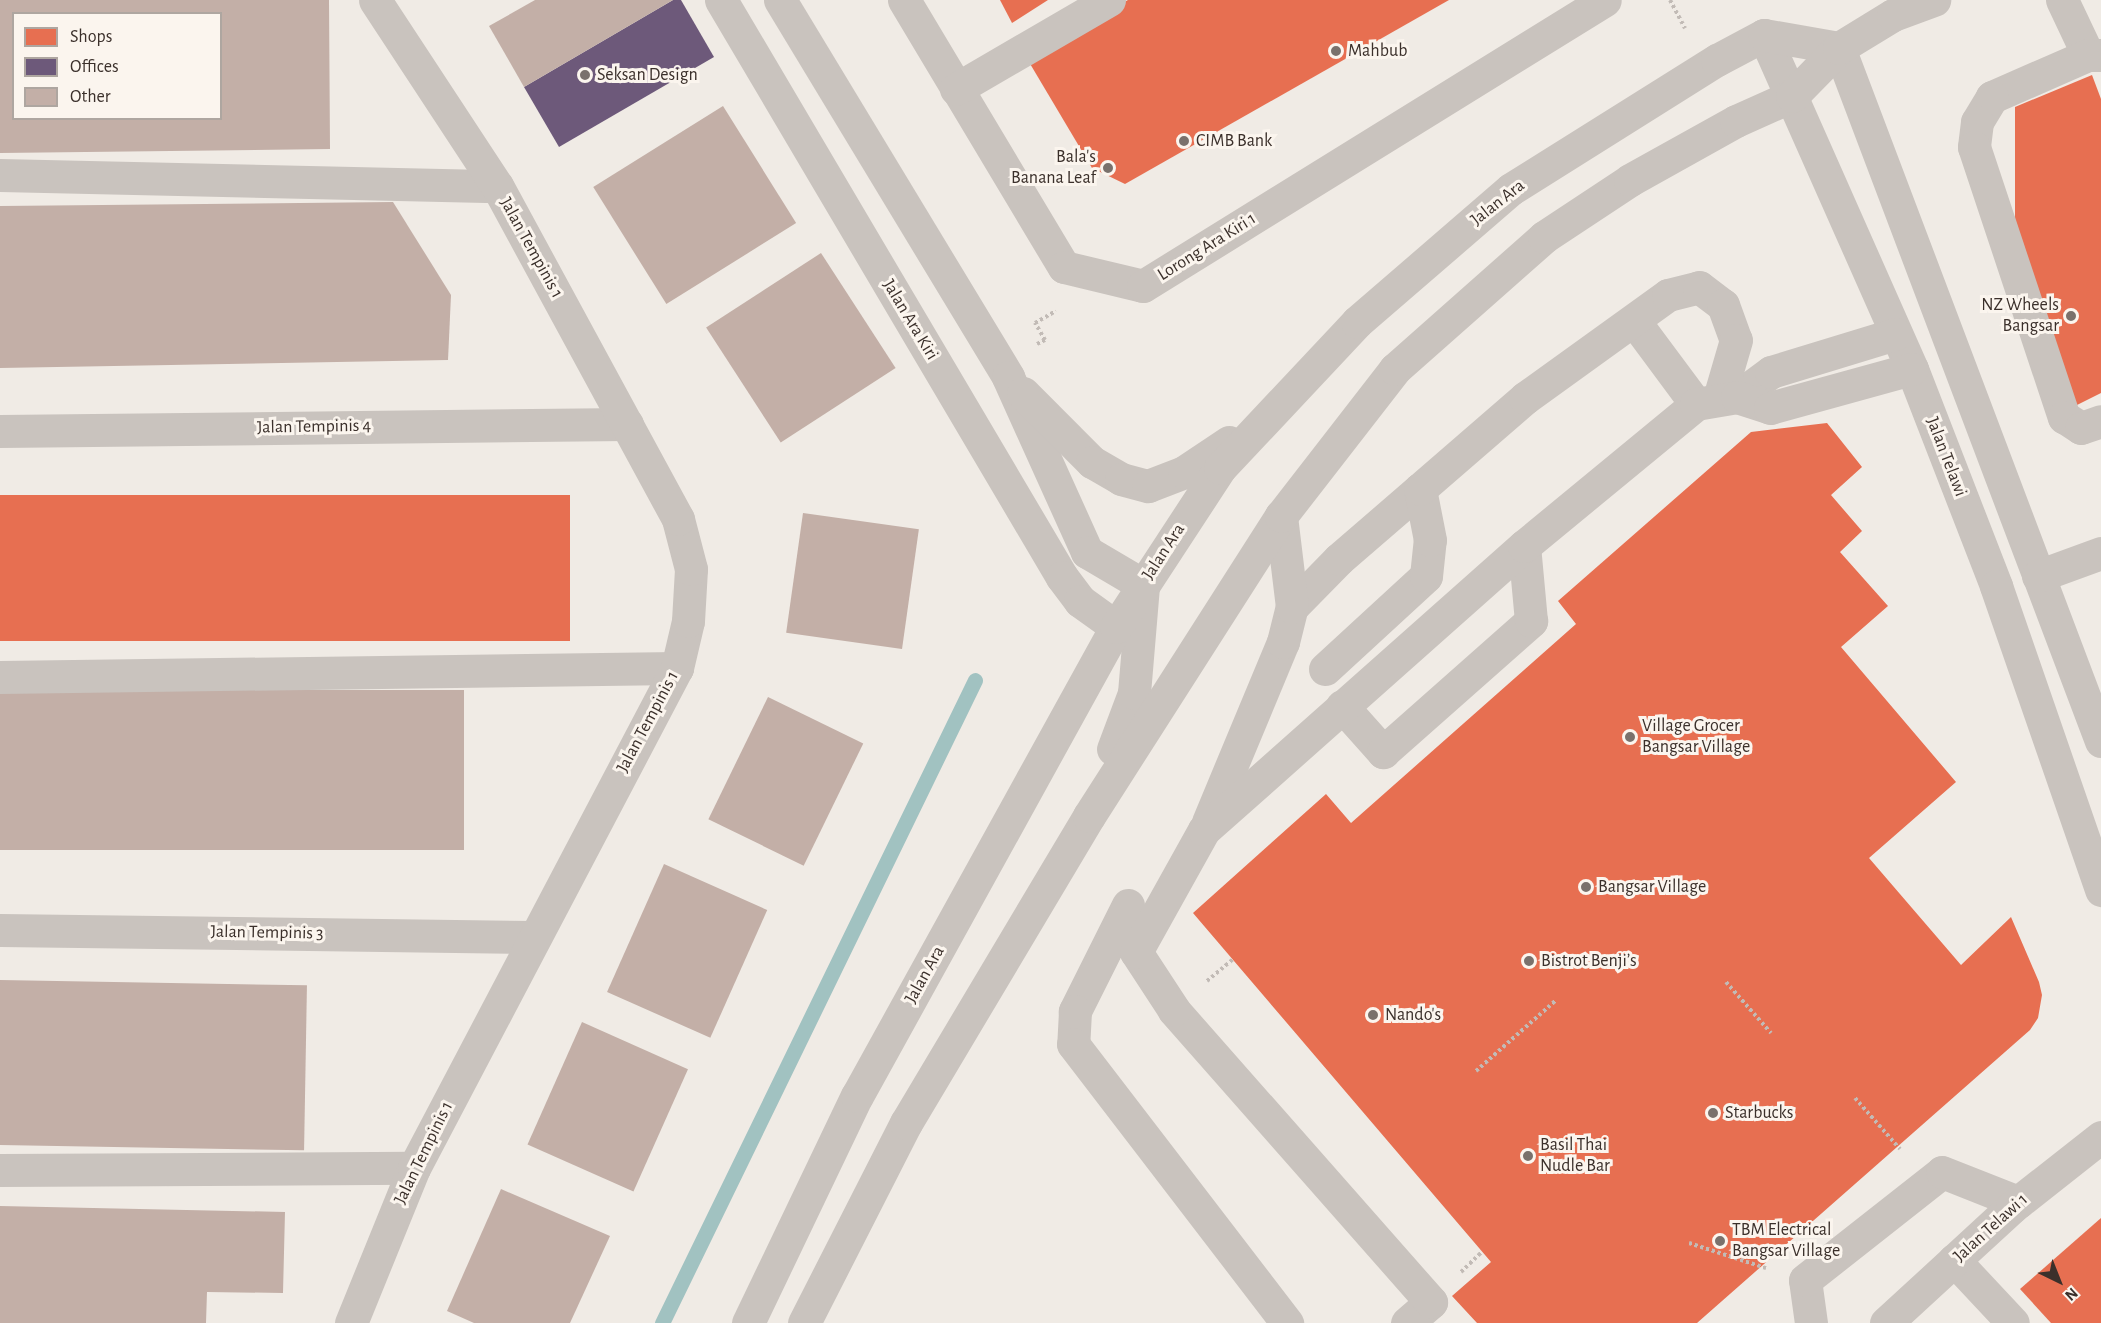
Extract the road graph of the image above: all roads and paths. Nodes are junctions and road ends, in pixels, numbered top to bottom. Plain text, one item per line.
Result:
1 (375, 0) edge
2 (721, 0) edge
3 (780, 0) edge
4 (904, 0) edge
5 (1109, 0) edge
6 (1605, 0) edge
7 (1670, 0) edge
8 (1934, 0) edge
9 (2062, 0) edge
10 (1686, 30) dead end
11 (1764, 35) junction
12 (1839, 48) junction
13 (2094, 55) edge
14 (956, 89) junction
15 (1792, 96) junction
16 (0, 175) edge
17 (497, 186) junction
18 (1635, 322) junction
19 (1895, 334) junction
20 (1912, 369) junction
21 (1008, 377) junction
22 (1717, 399) junction
23 (1267, 416) junction
24 (2101, 421) edge
25 (627, 424) junction
26 (0, 431) edge
27 (1420, 489) junction
28 (1281, 516) junction
29 (1524, 546) junction
30 (2101, 553) edge
31 (2038, 576) junction
32 (1143, 585) junction
33 (1292, 607) junction
34 (1116, 627) junction
35 (677, 668) junction
36 (1325, 669) dead end
37 (0, 676) edge
38 (1342, 706) junction
39 (2101, 741) edge
40 (1089, 816) junction
41 (1204, 830) junction
42 (2101, 890) edge
43 (1128, 905) dead end
44 (0, 930) edge
45 (534, 937) junction
46 (1726, 982) dead end
47 (1555, 1002) dead end
48 (1771, 1033) dead end
49 (1476, 1071) dead end
50 (1855, 1098) dead end
51 (2101, 1137) edge
52 (414, 1168) junction
53 (0, 1170) edge
54 (1929, 1182) junction
55 (2018, 1202) junction
56 (1689, 1244) dead end
57 (1954, 1260) junction
58 (1805, 1280) junction
59 (351, 1323) edge
60 (748, 1323) edge
61 (804, 1323) edge
62 (1287, 1323) edge
63 (1407, 1323) edge
64 (1811, 1323) edge
65 (1886, 1323) edge
66 (2013, 1323) edge

1 - 17 street, Jalan Tempinis 1
2 - 34 street, Jalan Ara Kiri
3 - 21 street
4 - 14 street, Lorong Ara Kiri 1
5 - 14 street
6 - 14 street, Lorong Ara Kiri 1
7 - 10 path
8 - 12 street
9 - 13 street
11 - 12 street
11 - 15 street, Jalan Telawi
11 - 23 street, Jalan Ara
12 - 15 street
12 - 31 street
13 - 24 street
15 - 19 street, Jalan Telawi
15 - 28 street
16 - 17 street
17 - 25 street, Jalan Tempinis 1
18 - 22 street
18 - 22 street
18 - 27 street
19 - 20 street, Jalan Telawi
19 - 22 street
20 - 22 street
20 - 42 street, Jalan Telawi
21 - 23 street
21 - 32 street
22 - 29 street
23 - 32 street, Jalan Ara
25 - 26 street, Jalan Tempinis 4
25 - 35 street, Jalan Tempinis 1
27 - 33 street
27 - 36 street
28 - 33 street
28 - 40 street
29 - 38 street
29 - 38 street
30 - 31 street
31 - 39 street
32 - 34 street, Jalan Ara
32 - 40 street
33 - 41 street
34 - 60 street, Jalan Ara
35 - 37 street
35 - 45 street, Jalan Tempinis 1
38 - 41 street
40 - 61 street
41 - 63 street
43 - 62 street
44 - 45 street, Jalan Tempinis 3
45 - 52 street, Jalan Tempinis 1
46 - 48 path
47 - 49 path
50 - 54 path
51 - 55 street, Jalan Telawi 1
52 - 53 street
52 - 59 street, Jalan Tempinis 1
54 - 55 street
54 - 58 street
55 - 57 street, Jalan Telawi 1
56 - 58 path
57 - 65 street, Jalan Telawi 1
57 - 66 street
58 - 64 street

